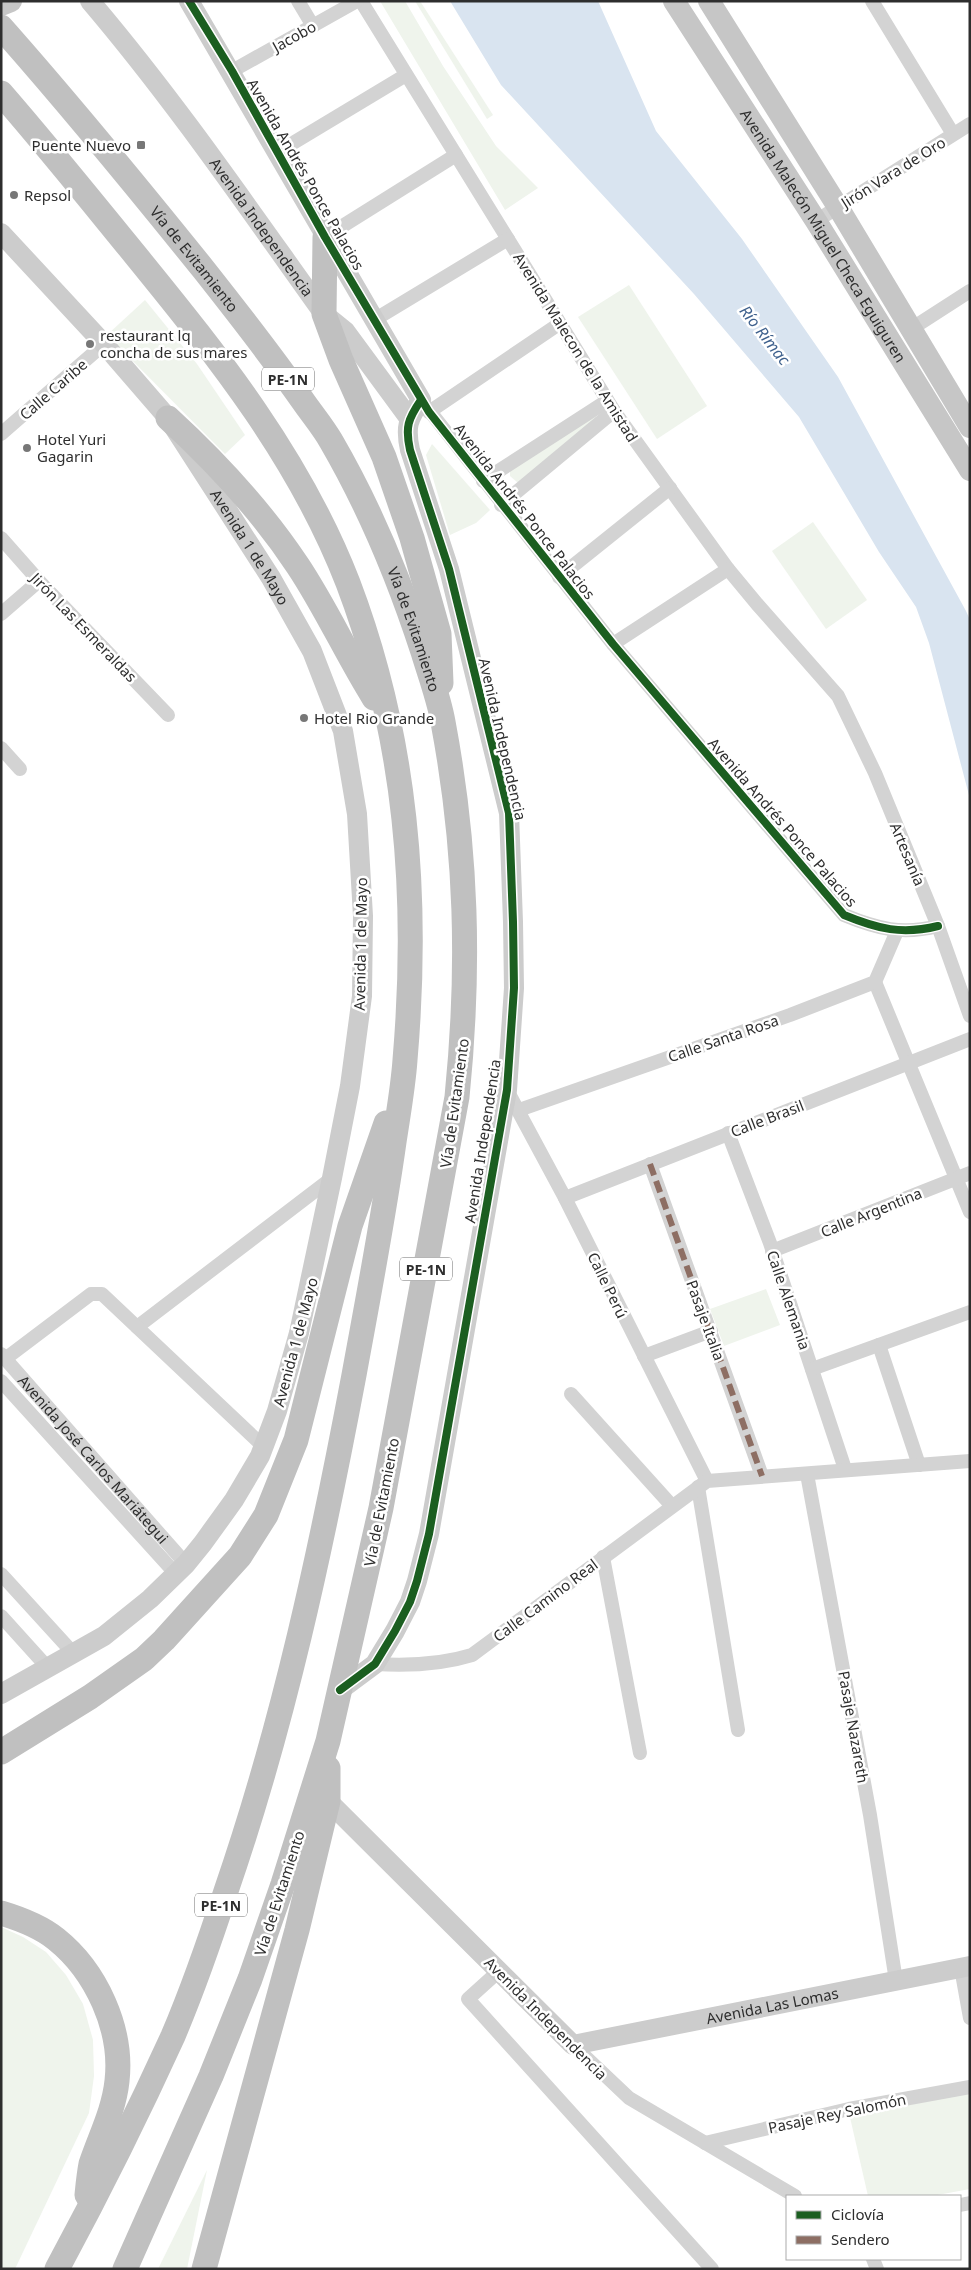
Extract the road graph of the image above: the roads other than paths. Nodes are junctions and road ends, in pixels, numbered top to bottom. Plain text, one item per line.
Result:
1 (10, 1) edge
2 (90, 1) edge
3 (189, 1) edge
4 (298, 1) edge
5 (357, 1) edge
6 (361, 1) edge
7 (674, 1) edge
8 (709, 1) edge
9 (872, 1) edge
10 (1, 6) edge
11 (313, 26) junction
12 (1, 27) edge
13 (232, 71) junction
14 (406, 75) junction
15 (1, 93) edge
16 (970, 124) edge
17 (953, 134) junction
18 (278, 152) junction
19 (456, 155) junction
20 (838, 207) junction
21 (816, 220) junction
22 (1, 233) edge
23 (325, 237) junction
24 (508, 239) junction
25 (970, 291) edge
26 (324, 314) junction
27 (374, 320) junction
28 (559, 324) junction
29 (911, 329) junction
30 (104, 344) junction
31 (425, 406) junction
32 (610, 406) junction
33 (168, 418) junction
34 (409, 418) junction
35 (970, 428) edge
36 (1, 434) edge
37 (970, 470) edge
38 (484, 481) junction
39 (670, 488) junction
40 (501, 504) junction
41 (1, 538) edge
42 (728, 569) junction
43 (559, 576) junction
44 (39, 580) junction
45 (1, 614) edge
46 (613, 644) junction
47 (838, 696) joint
48 (168, 716) dead end
49 (443, 720) junction
50 (388, 721) junction
51 (1, 748) edge
52 (20, 769) dead end
53 (938, 926) junction
54 (897, 931) junction
55 (875, 982) junction
56 (970, 1016) edge
57 (970, 1039) edge
58 (910, 1063) junction
59 (405, 1066) junction
60 (507, 1090) junction
61 (519, 1110) junction
62 (728, 1133) junction
63 (650, 1164) junction
64 (963, 1176) edge
65 (332, 1178) junction
66 (565, 1198) junction
67 (970, 1212) edge
68 (772, 1251) junction
69 (970, 1312) edge
70 (136, 1327) junction
71 (710, 1331) junction
72 (879, 1345) junction
73 (644, 1356) junction
74 (3, 1357) edge
75 (812, 1369) junction
76 (1, 1381) edge
77 (571, 1394) dead end
78 (264, 1447) junction
79 (970, 1460) edge
80 (919, 1465) junction
81 (845, 1470) junction
82 (807, 1474) junction
83 (762, 1476) junction
84 (702, 1484) junction
85 (672, 1506) junction
86 (603, 1557) junction
87 (181, 1569) junction
88 (1, 1574) edge
89 (1, 1616) edge
90 (74, 1654) junction
91 (375, 1664) junction
92 (48, 1668) junction
93 (340, 1690) junction
94 (1, 1694) edge
95 (738, 1730) dead end
96 (328, 1741) junction
97 (1, 1752) edge
98 (640, 1753) dead end
99 (328, 1801) junction
100 (1, 1913) edge
101 (965, 1967) edge
102 (499, 1971) junction
103 (896, 1981) junction
104 (970, 2018) edge
105 (573, 2045) junction
106 (970, 2087) edge
107 (705, 2143) junction
108 (793, 2195) edge
109 (84, 2220) junction
110 (57, 2269) edge
111 (125, 2269) edge
112 (204, 2269) edge
113 (712, 2269) edge

1 - 10 main road
2 - 26 main road, Avenida Independencia
3 - 13 main road, Avenida Andrés Ponce Palacios
4 - 11 street
5 - 11 street, Jacobo
6 - 14 street, Avenida Malecon de la Amistad
7 - 21 main road, Avenida Malecón Miguel Checa Eguiguren
8 - 20 main road, Avenida Malecón Miguel Checa Eguiguren
9 - 17 street
11 - 13 street, Jacobo
12 - 49 highway, Vía de Evitamiento / PE-1N
13 - 18 main road, Avenida Andrés Ponce Palacios
14 - 18 street
14 - 19 street, Avenida Malecon de la Amistad
15 - 50 highway, PE-1N
16 - 17 street, Jirón Vara de Oro
17 - 20 street, Jirón Vara de Oro
18 - 23 main road, Avenida Andrés Ponce Palacios
19 - 23 street
19 - 24 street, Avenida Malecon de la Amistad
20 - 21 street, Jirón Vara de Oro
20 - 29 main road, Avenida Malecón Miguel Checa Eguiguren
21 - 37 main road, Avenida Malecón Miguel Checa Eguiguren
22 - 30 main road, Avenida 1 de Mayo
23 - 26 highway
23 - 27 main road, Avenida Andrés Ponce Palacios
24 - 27 street
24 - 28 street, Avenida Malecon de la Amistad
25 - 29 street
26 - 34 main road, Avenida Independencia
26 - 49 highway
27 - 31 main road, Avenida Andrés Ponce Palacios
28 - 31 street
28 - 32 street, Avenida Malecon de la Amistad
29 - 35 main road, Avenida Malecón Miguel Checa Eguiguren
30 - 33 main road, Avenida 1 de Mayo
30 - 36 street, Calle Caribe
31 - 34 main road
31 - 38 street, Avenida Andrés Ponce Palacios
32 - 38 street
32 - 39 street, Avenida Malecon de la Amistad
32 - 40 street
33 - 50 highway
33 - 65 main road, Avenida 1 de Mayo
34 - 60 main road, Avenida Independencia
38 - 40 street, Avenida Andrés Ponce Palacios
39 - 42 street, Avenida Malecon de la Amistad
39 - 43 street
40 - 43 street, Avenida Andrés Ponce Palacios
41 - 44 street, Jirón Las Esmeraldas
42 - 46 street
42 - 47 street, Avenida Malecon de la Amistad
43 - 46 street, Avenida Andrés Ponce Palacios
44 - 45 street
44 - 48 street, Jirón Las Esmeraldas
46 - 54 street, Avenida Andrés Ponce Palacios
47 - 53 street, Artesanía
49 - 93 highway, Vía de Evitamiento / PE-1N
50 - 59 highway, PE-1N
51 - 52 street
53 - 54 street, Avenida Andrés Ponce Palacios
53 - 56 street, Artesanía
54 - 55 street
55 - 58 street
55 - 61 street, Calle Santa Rosa
57 - 58 street, Calle Brasil
58 - 62 street, Calle Brasil
58 - 64 street
59 - 97 highway
59 - 109 highway, PE-1N
60 - 61 street, Calle Perú
60 - 91 main road, Avenida Independencia
61 - 66 street, Calle Perú
62 - 63 street, Calle Brasil
62 - 68 street, Calle Alemania
63 - 66 street, Calle Brasil
63 - 71 street, Pasaje Italia
64 - 67 street
64 - 68 street, Calle Argentina
65 - 70 street
65 - 78 main road, Avenida 1 de Mayo
66 - 73 street, Calle Perú
68 - 75 street, Calle Alemania
69 - 72 street
70 - 74 street
70 - 78 street
71 - 73 street
71 - 83 street, Pasaje Italia
72 - 75 street
72 - 80 street
73 - 84 street, Calle Perú
74 - 87 street, Avenida José Carlos Mariátegui
75 - 81 street, Calle Alemania
76 - 87 street, Avenida José Carlos Mariátegui
77 - 85 street
78 - 87 main road, Avenida 1 de Mayo
79 - 80 street
80 - 81 street
81 - 82 street
82 - 83 street
82 - 103 street, Pasaje Nazareth
83 - 84 street
84 - 85 street, Calle Camino Real
84 - 95 street
85 - 86 street, Calle Camino Real
86 - 91 street, Calle Camino Real
86 - 98 street
87 - 90 main road, Avenida 1 de Mayo
88 - 90 street
89 - 92 street
90 - 92 main road, Avenida 1 de Mayo
91 - 93 main road, Avenida Independencia
92 - 94 main road, Avenida 1 de Mayo
93 - 96 highway, Vía de Evitamiento / PE-1N
96 - 99 highway
96 - 111 highway, Vía de Evitamiento / PE-1N
99 - 102 main road, Avenida Independencia
99 - 112 highway
100 - 109 highway
101 - 103 main road, Avenida Las Lomas
101 - 104 street
102 - 105 main road, Avenida Independencia
102 - 113 street
103 - 105 main road, Avenida Las Lomas
105 - 107 street, Avenida Independencia
106 - 107 street, Pasaje Rey Salomón
107 - 108 street, Avenida Independencia
109 - 110 highway, PE-1N

